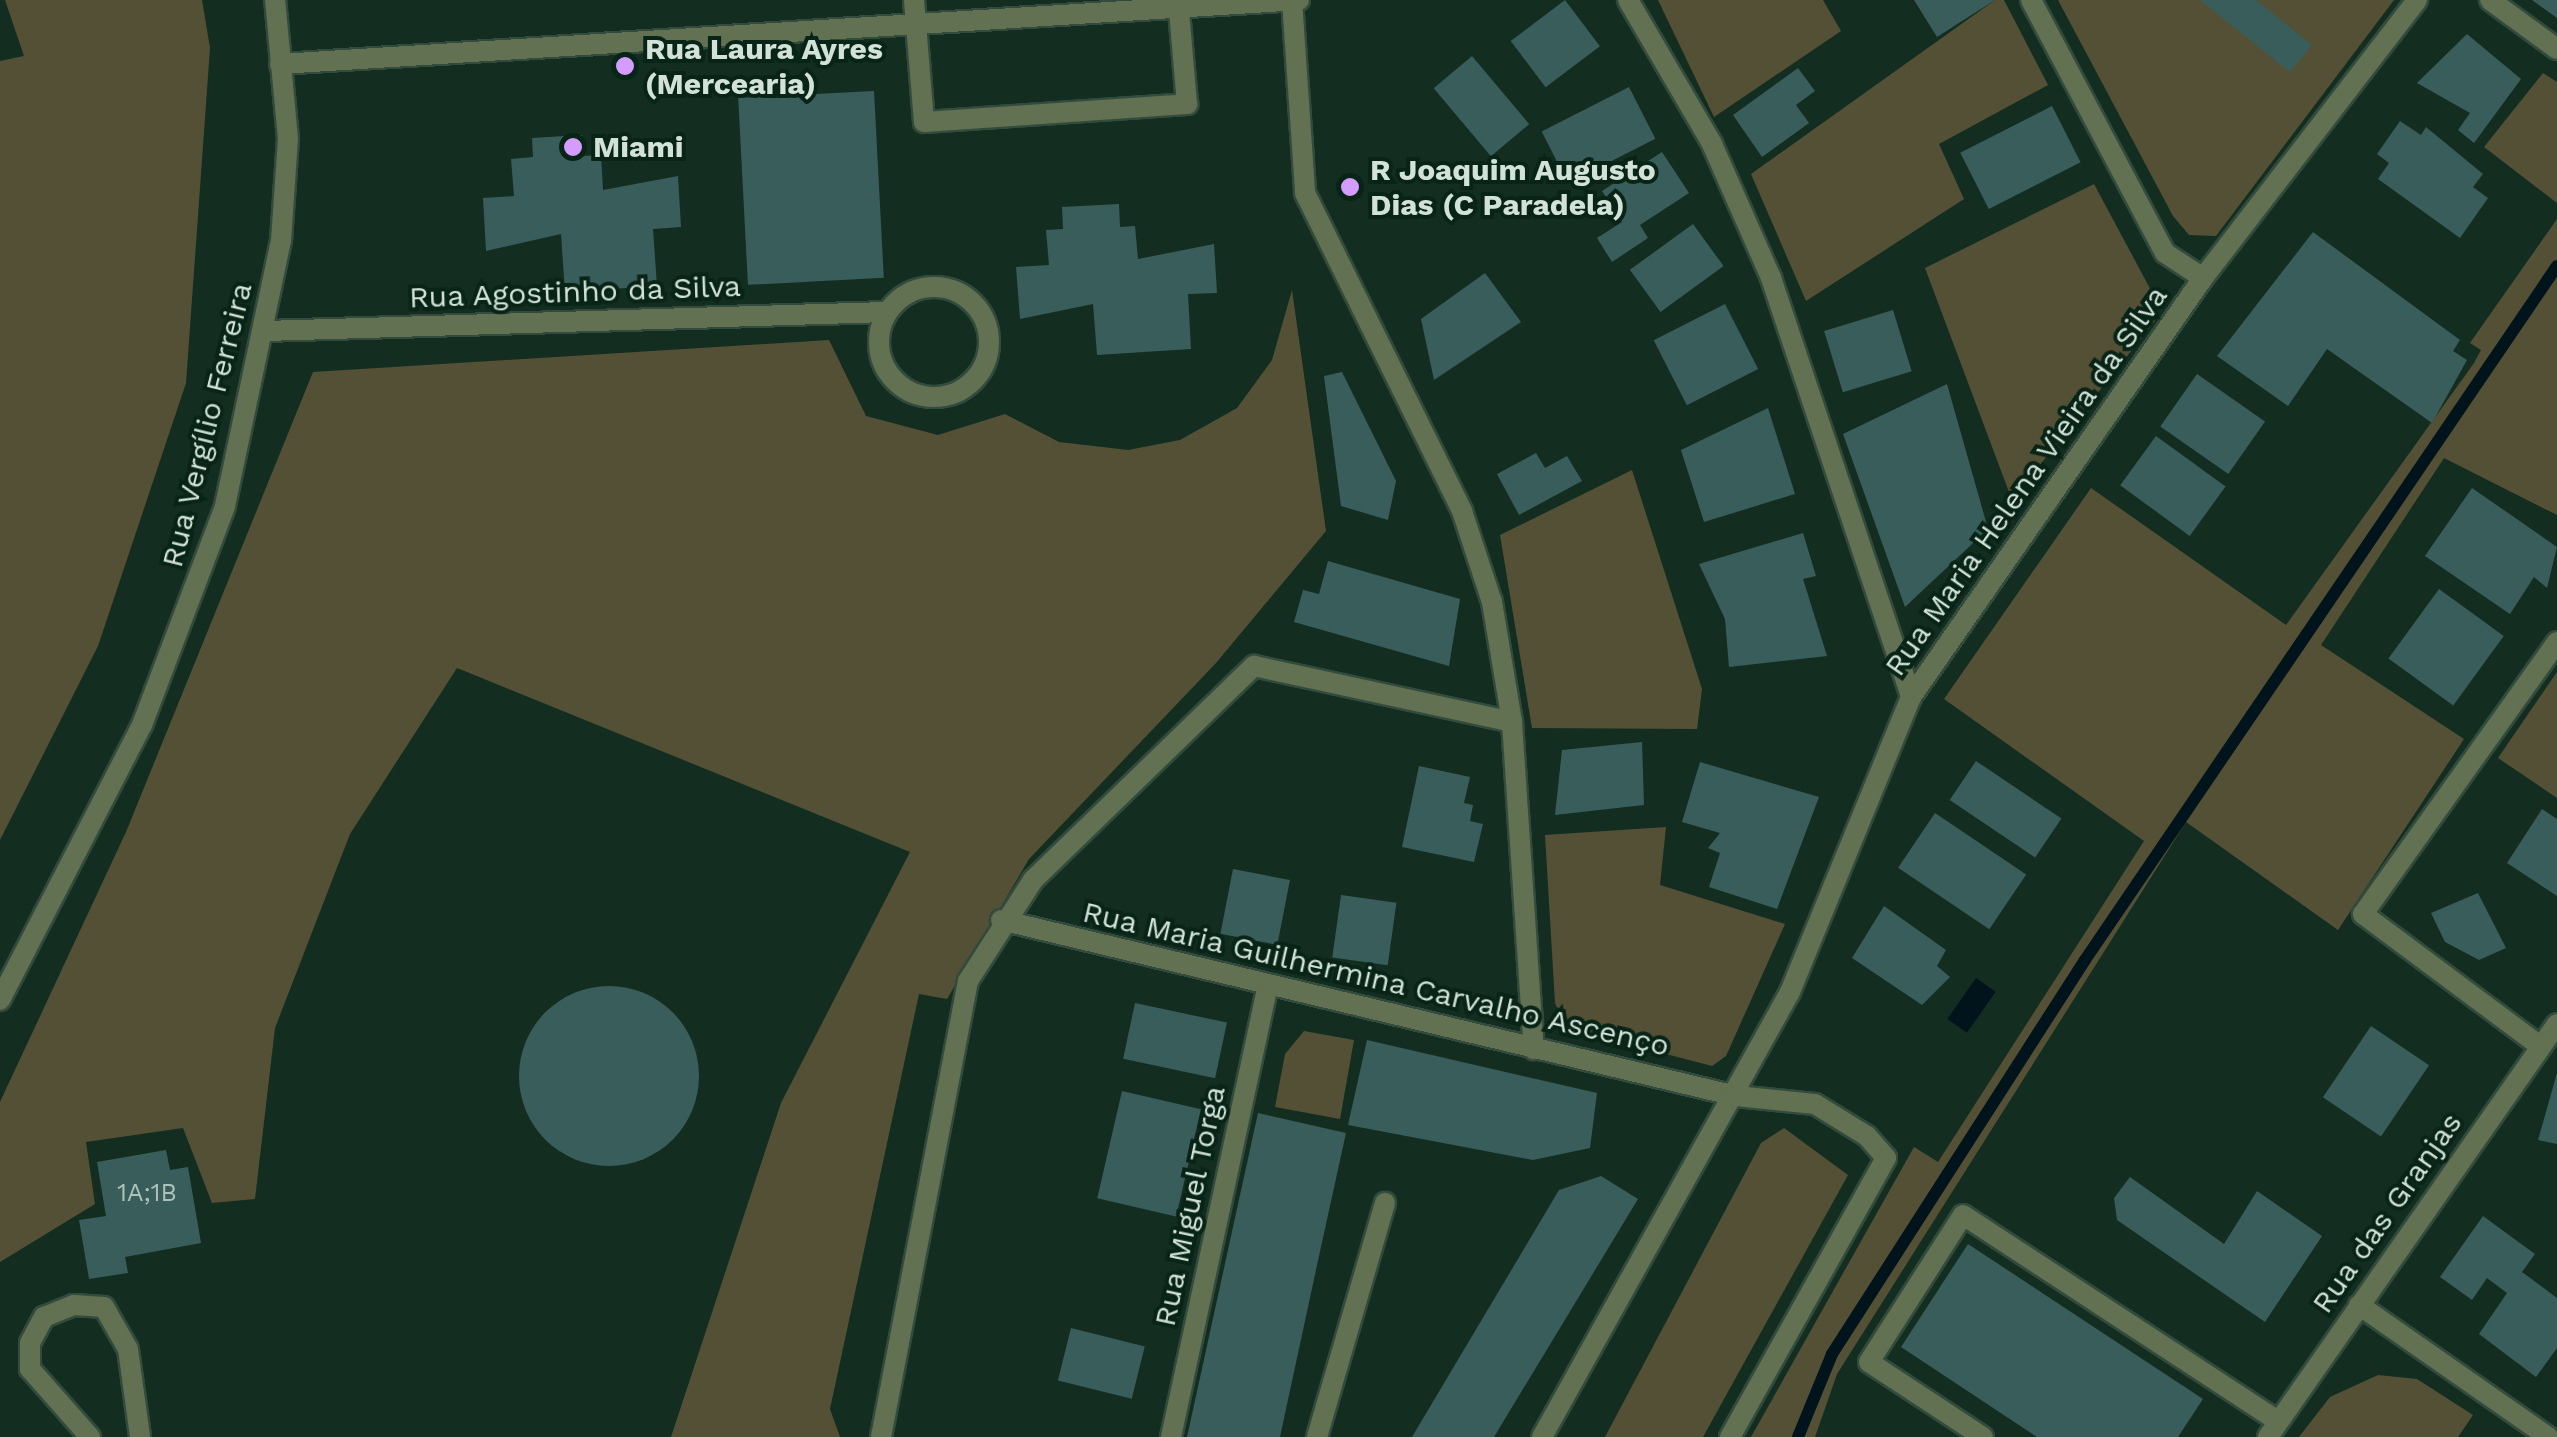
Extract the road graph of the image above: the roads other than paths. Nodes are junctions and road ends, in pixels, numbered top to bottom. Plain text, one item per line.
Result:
1 (275, 0) edge
2 (914, 0) edge
3 (1294, 0) edge
4 (1628, 0) edge
5 (2031, 0) edge
6 (2418, 0) edge
7 (2490, 0) edge
8 (1180, 10) junction
9 (915, 24) junction
10 (2557, 49) edge
11 (280, 64) junction
12 (2204, 278) junction
13 (886, 312) junction
14 (265, 331) junction
15 (2557, 642) edge
16 (1912, 697) junction
17 (1512, 722) junction
18 (1001, 920) junction
19 (1268, 988) junction
20 (0, 1000) edge
21 (2557, 1024) edge
22 (2540, 1046) junction
23 (1534, 1049) junction
24 (1736, 1096) junction
25 (1385, 1203) dead end
26 (2359, 1305) junction
27 (2273, 1429) edge
28 (90, 1437) edge
29 (140, 1437) edge
30 (881, 1437) edge
31 (1172, 1437) edge
32 (1318, 1437) edge
33 (1542, 1437) edge
34 (1730, 1437) edge
35 (1983, 1437) edge
36 (2548, 1437) edge

1 - 11 street, Rua Vergílio Ferreira
2 - 9 street
3 - 8 street
3 - 17 street
4 - 16 street
5 - 12 street
6 - 12 street, Rua Maria Helena Vieira da Silva
7 - 10 street
8 - 9 street
8 - 9 street
9 - 11 street
11 - 14 street, Rua Vergílio Ferreira
12 - 16 street, Rua Maria Helena Vieira da Silva
13 - 13 street
13 - 14 street, Rua Agostinho da Silva
14 - 20 street, Rua Vergílio Ferreira
15 - 22 street
16 - 24 street, Rua Maria Helena Vieira da Silva
17 - 18 street
17 - 23 street
18 - 19 street, Rua Maria Guilhermina Carvalho Ascenço
18 - 30 street
19 - 23 street, Rua Maria Guilhermina Carvalho Ascenço
19 - 31 street, Rua Miguel Torga
21 - 22 street, Rua das Granjas
22 - 26 street, Rua das Granjas
23 - 24 street, Rua Maria Guilhermina Carvalho Ascenço
24 - 33 street, Rua Maria Helena Vieira da Silva
24 - 34 street, Rua Maria Guilhermina Carvalho Ascenço
25 - 32 street
26 - 27 street, Rua das Granjas
26 - 36 street
27 - 35 street
28 - 29 street

